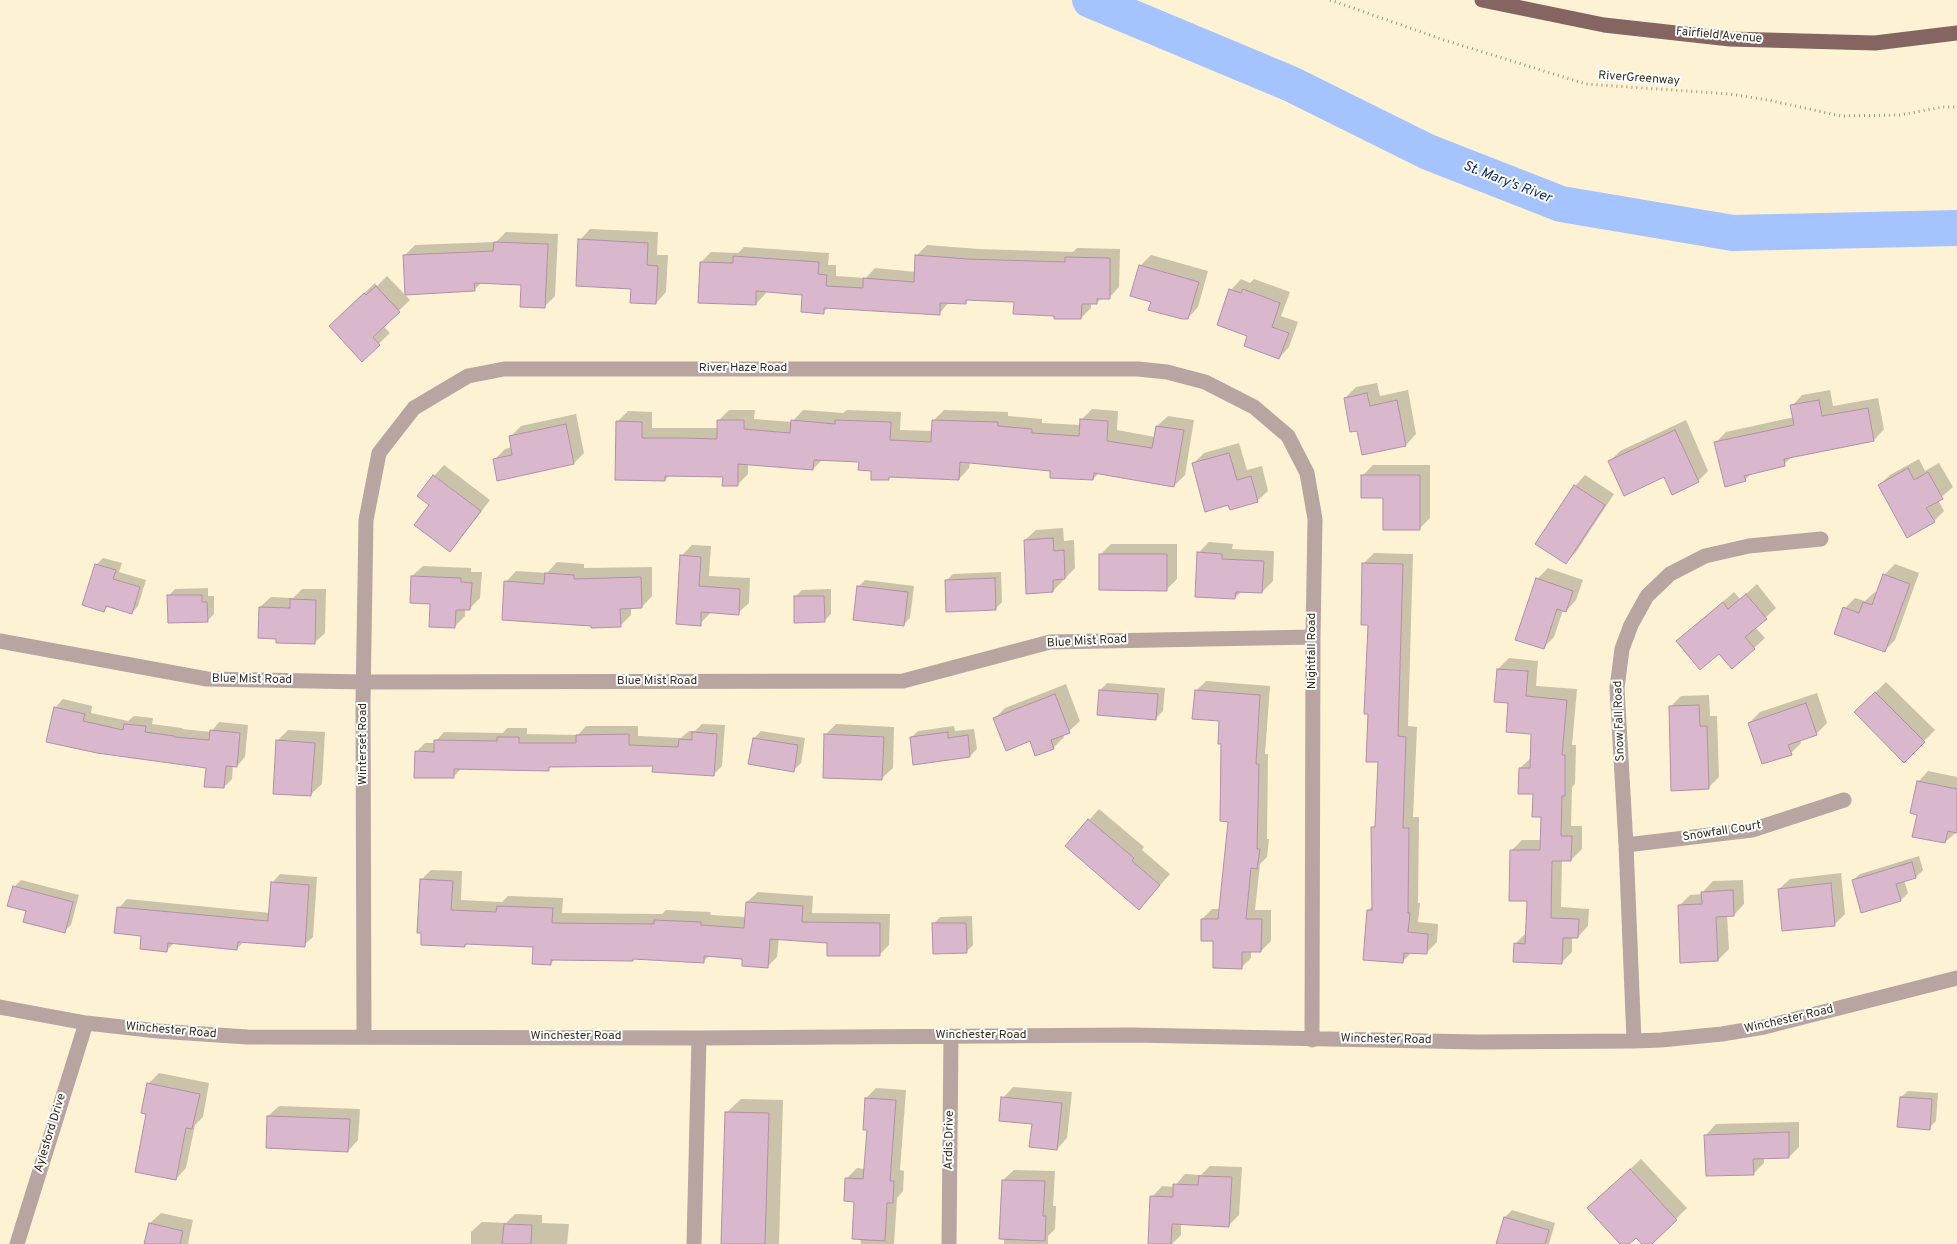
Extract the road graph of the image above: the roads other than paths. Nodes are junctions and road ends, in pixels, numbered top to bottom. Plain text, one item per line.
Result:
1 (1482, 0) edge
2 (1957, 33) edge
3 (1138, 369) joint
4 (379, 453) joint
5 (1822, 539) dead end
6 (1313, 636) junction
7 (0, 641) edge
8 (364, 682) junction
9 (1844, 800) dead end
10 (1626, 845) junction
11 (1957, 978) edge
12 (0, 1007) edge
13 (86, 1023) junction
14 (952, 1036) junction
15 (364, 1037) junction
16 (699, 1038) junction
17 (1312, 1040) junction
18 (1634, 1041) junction
19 (17, 1244) edge
20 (694, 1244) edge
21 (949, 1244) edge

1 - 2 main road, Fairfield Avenue
3 - 4 street, River Haze Road
3 - 6 street, Nightfall Road
4 - 8 street, Winterset Road
5 - 10 street, Snow Fall Road
6 - 8 street, Blue Mist Road
6 - 17 street, Nightfall Road
7 - 8 street, Blue Mist Road
8 - 15 street, Winterset Road
9 - 10 street, Snowfall Court
10 - 18 street, Snow Fall Road
11 - 18 street, Winchester Road
12 - 13 street, Winchester Road
13 - 15 street, Winchester Road
13 - 19 street, Aylesford Drive
14 - 16 street, Winchester Road
14 - 17 street, Winchester Road
14 - 21 street, Ardis Drive
15 - 16 street, Winchester Road
16 - 20 street
17 - 18 street, Winchester Road

